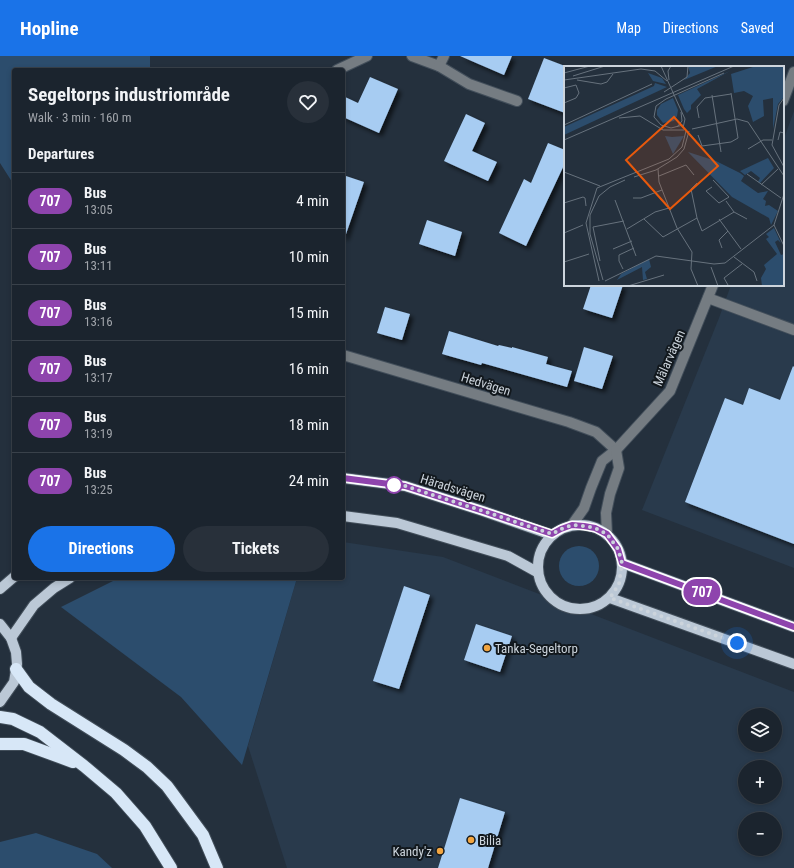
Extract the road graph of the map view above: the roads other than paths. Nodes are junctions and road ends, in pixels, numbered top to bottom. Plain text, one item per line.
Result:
1 (367, 56) edge
2 (412, 56) edge
3 (444, 56) edge
4 (439, 66) junction
5 (341, 68) edge
6 (794, 72) edge
7 (784, 98) edge
8 (517, 101) dead end
9 (713, 286) edge
10 (708, 298) junction
11 (794, 330) edge
12 (345, 356) edge
13 (616, 450) junction
14 (345, 478) edge
15 (345, 516) edge
16 (572, 525) junction
17 (552, 534) junction
18 (607, 534) junction
19 (622, 563) junction
20 (537, 572) junction
21 (12, 579) edge
22 (67, 580) edge
23 (0, 589) edge
24 (610, 598) junction
25 (0, 624) edge
26 (794, 627) edge
27 (11, 638) junction
28 (794, 664) edge
29 (16, 669) junction
30 (0, 702) edge
31 (0, 716) edge
32 (0, 744) edge
33 (84, 766) junction
34 (171, 868) edge
35 (217, 868) edge

1 - 5 street
2 - 4 street
3 - 4 street
4 - 8 street
6 - 7 street
9 - 10 street, Mälarvägen
10 - 11 street
10 - 13 street, Mälarvägen
12 - 13 street, Hedvägen
13 - 16 street, Mälarvägen
13 - 18 street
14 - 17 main road, Häradsvägen
15 - 20 main road
16 - 17 main road
16 - 18 main road
17 - 20 main road
18 - 19 main road
19 - 24 main road
19 - 26 main road
20 - 24 main road
21 - 23 main road
22 - 27 main road
24 - 28 main road
25 - 27 main road
27 - 29 main road
29 - 30 main road
29 - 35 highway
31 - 33 highway
32 - 33 highway
33 - 34 highway

